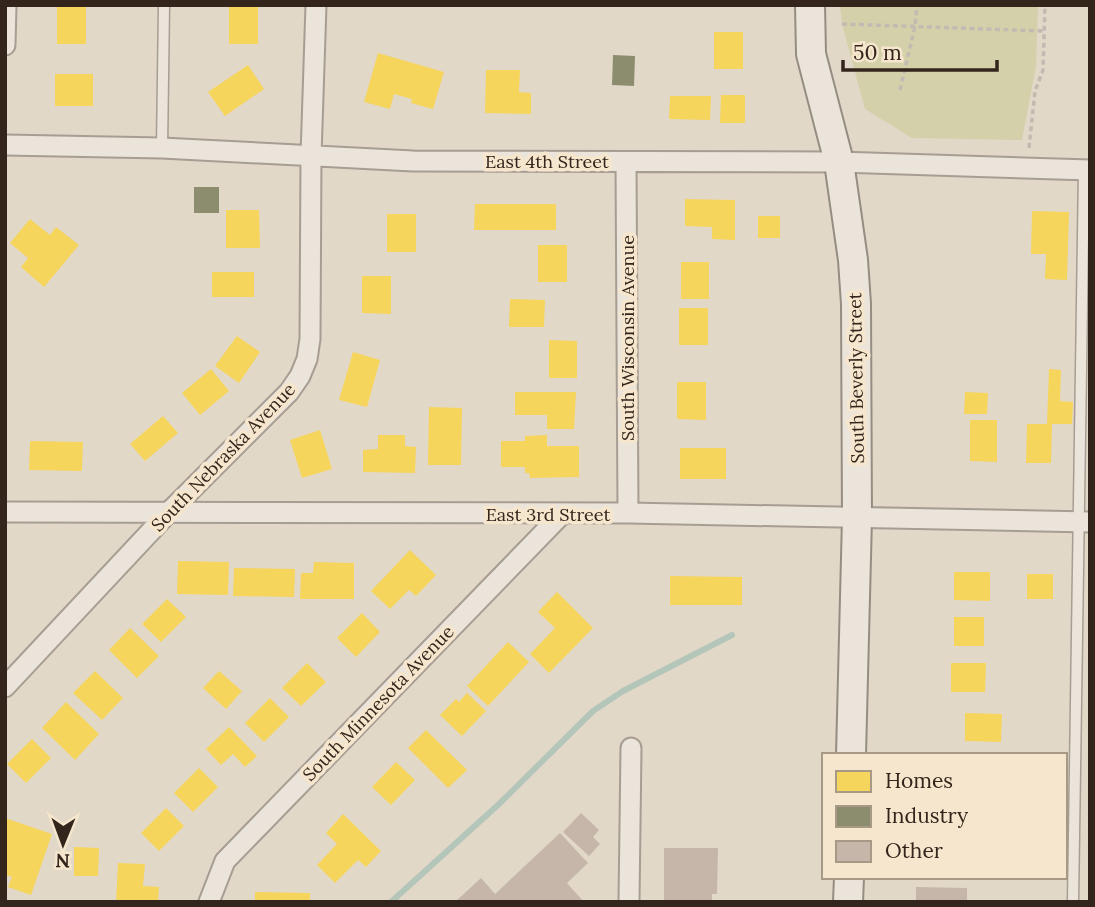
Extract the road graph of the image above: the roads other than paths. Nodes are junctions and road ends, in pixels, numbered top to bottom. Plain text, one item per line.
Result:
1 (6, 5) edge
2 (164, 5) edge
3 (316, 5) edge
4 (810, 5) edge
5 (5, 45) edge
6 (5, 145) edge
7 (162, 148) junction
8 (311, 156) junction
9 (626, 162) junction
10 (839, 162) junction
11 (1087, 169) edge
12 (5, 512) edge
13 (168, 513) junction
14 (628, 513) junction
15 (562, 514) junction
16 (857, 518) junction
17 (1084, 522) edge
18 (5, 687) edge
19 (631, 748) dead end
20 (851, 753) edge
21 (849, 879) edge
22 (209, 902) edge
23 (629, 902) edge
24 (848, 902) edge
25 (1073, 902) edge

1 - 5 street
2 - 7 lane
3 - 8 street, South Nebraska Avenue
4 - 10 main road, South Beverly Street
6 - 7 street, East 4th Street
7 - 8 street, East 4th Street
8 - 9 street, East 4th Street
8 - 13 street, South Nebraska Avenue
9 - 10 street, East 4th Street
9 - 14 street, South Wisconsin Avenue
10 - 11 street, East 4th Street
10 - 16 main road, South Beverly Street
11 - 17 lane
12 - 13 street, East 3rd Street
13 - 15 street, East 3rd Street
13 - 18 street, South Nebraska Avenue
14 - 15 street, East 3rd Street
14 - 16 street, East 3rd Street
15 - 22 street, South Minnesota Avenue
16 - 17 street, East 3rd Street
16 - 20 main road, South Beverly Street
17 - 25 lane
19 - 23 street
21 - 24 main road

